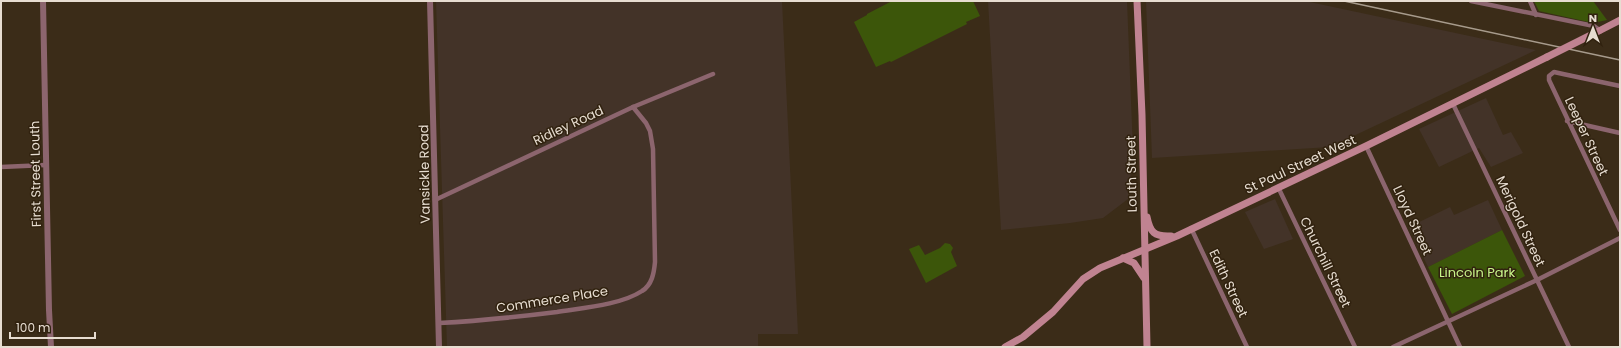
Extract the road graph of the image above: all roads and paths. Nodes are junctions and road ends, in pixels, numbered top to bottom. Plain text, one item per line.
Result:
1 (43, 1) edge
2 (430, 1) edge
3 (1138, 1) edge
4 (1470, 1) edge
5 (1530, 1) edge
6 (1536, 15) junction
7 (1620, 20) edge
8 (1598, 32) junction
9 (713, 74) dead end
10 (1620, 86) edge
11 (1453, 104) junction
12 (632, 107) junction
13 (1567, 121) junction
14 (1620, 133) edge
15 (1366, 146) junction
16 (46, 165) junction
17 (1, 167) edge
18 (1278, 187) junction
19 (435, 200) junction
20 (1143, 203) junction
21 (1191, 228) junction
22 (1620, 230) edge
23 (1177, 236) junction
24 (1620, 238) edge
25 (1144, 249) junction
26 (1123, 258) junction
27 (1144, 278) junction
28 (1537, 280) junction
29 (438, 322) junction
30 (1448, 322) junction
31 (51, 347) edge
32 (439, 347) edge
33 (1005, 347) edge
34 (1146, 347) edge
35 (1247, 347) edge
36 (1355, 347) edge
37 (1393, 347) edge
38 (1460, 347) edge
39 (1569, 347) edge

1 - 16 street, First Street Louth
2 - 19 street, Vansickle Road
3 - 20 main road, Louth Street
4 - 6 street
5 - 6 street
6 - 8 street
7 - 8 main road, St Paul Street West
8 - 11 main road, St Paul Street West, bridge
9 - 12 street, Ridley Road
10 - 13 street, Leeper Street
11 - 15 main road, St Paul Street West
11 - 28 street, Merigold Street
12 - 19 street, Ridley Road
12 - 29 street, Commerce Place
13 - 14 street
13 - 22 street, Leeper Street
15 - 18 main road, St Paul Street West
15 - 30 street, Lloyd Street
16 - 17 street
16 - 31 street, First Street Louth
18 - 21 main road, St Paul Street West
18 - 36 street, Churchill Street
19 - 29 street, Vansickle Road
20 - 23 main road
20 - 25 main road, Louth Street
21 - 23 main road, St Paul Street West
21 - 35 street, Edith Street
23 - 25 main road, St Paul Street West
24 - 28 street
25 - 26 main road, St Paul Street West
25 - 27 main road, Louth Street
26 - 27 main road
26 - 33 main road, St Paul Street West
27 - 34 main road, Louth Street
28 - 30 street
28 - 39 street, Merigold Street
29 - 32 street, Vansickle Road
30 - 37 street
30 - 38 street, Lloyd Street

